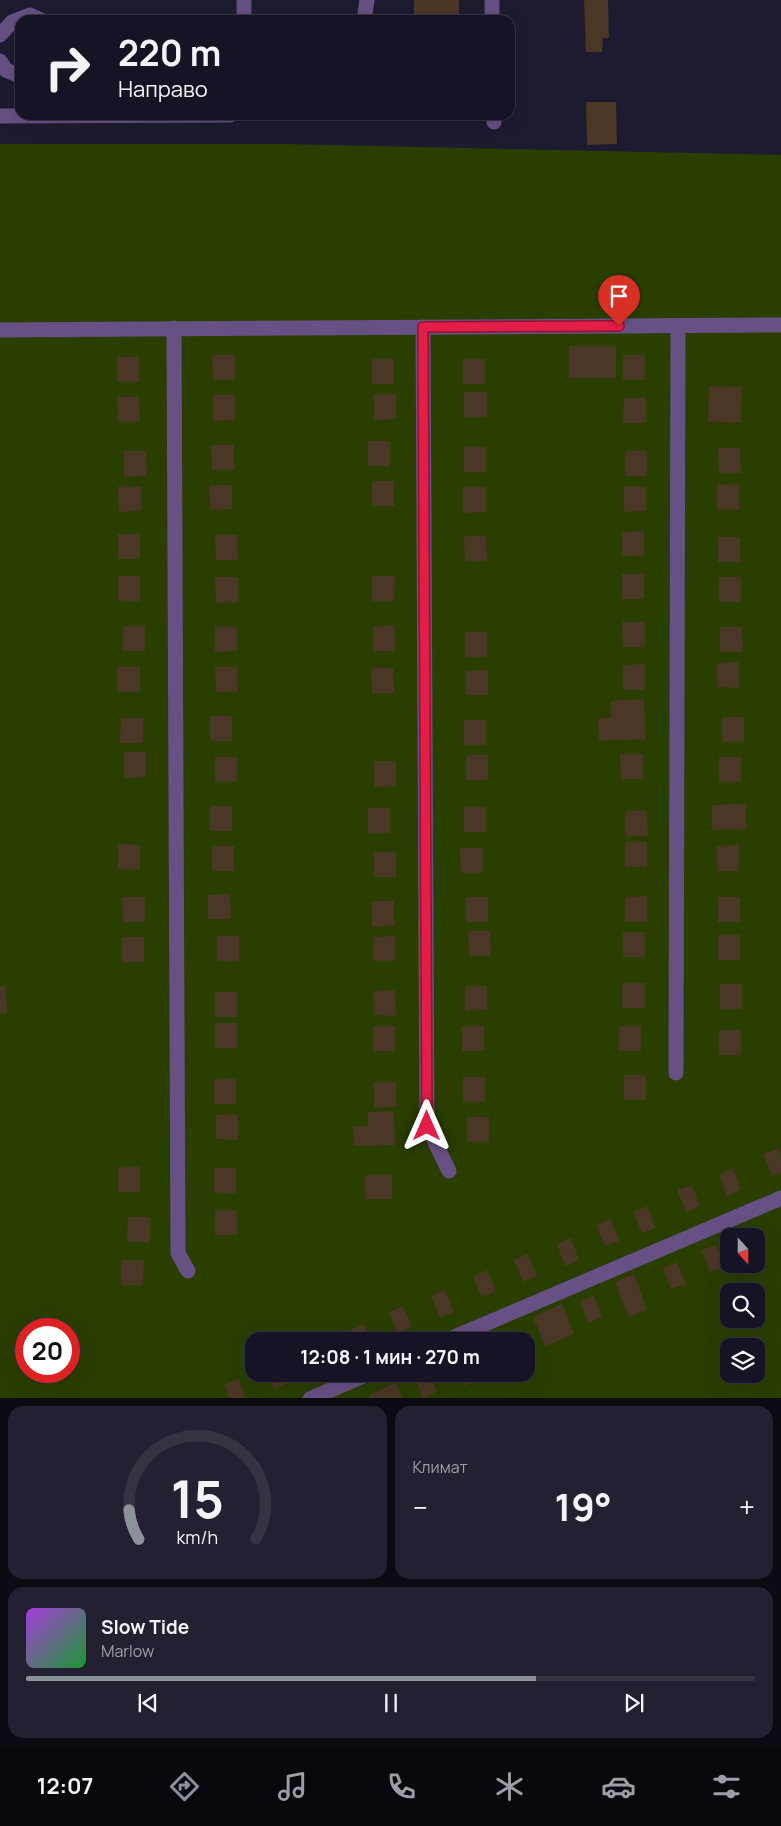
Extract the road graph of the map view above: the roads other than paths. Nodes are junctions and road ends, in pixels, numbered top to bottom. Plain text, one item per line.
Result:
1 (244, 0) edge
2 (367, 0) edge
3 (492, 0) edge
4 (244, 15) edge
5 (365, 15) edge
6 (492, 15) edge
7 (15, 21) edge
8 (0, 35) edge
9 (0, 61) edge
10 (15, 74) edge
11 (0, 116) edge
12 (15, 116) edge
13 (781, 325) edge
14 (678, 326) junction
15 (423, 327) junction
16 (174, 328) junction
17 (0, 330) edge
18 (676, 1073) dead end
19 (449, 1171) dead end
20 (781, 1198) edge
21 (188, 1271) dead end
22 (466, 1332) edge
23 (349, 1382) edge
24 (310, 1398) edge

1 - 4 lane
2 - 5 lane
3 - 6 lane
7 - 8 lane
9 - 10 lane
11 - 12 lane
13 - 14 lane
14 - 15 lane
14 - 18 lane
15 - 16 lane
15 - 19 lane
16 - 17 lane
16 - 21 lane
20 - 22 lane
23 - 24 lane

